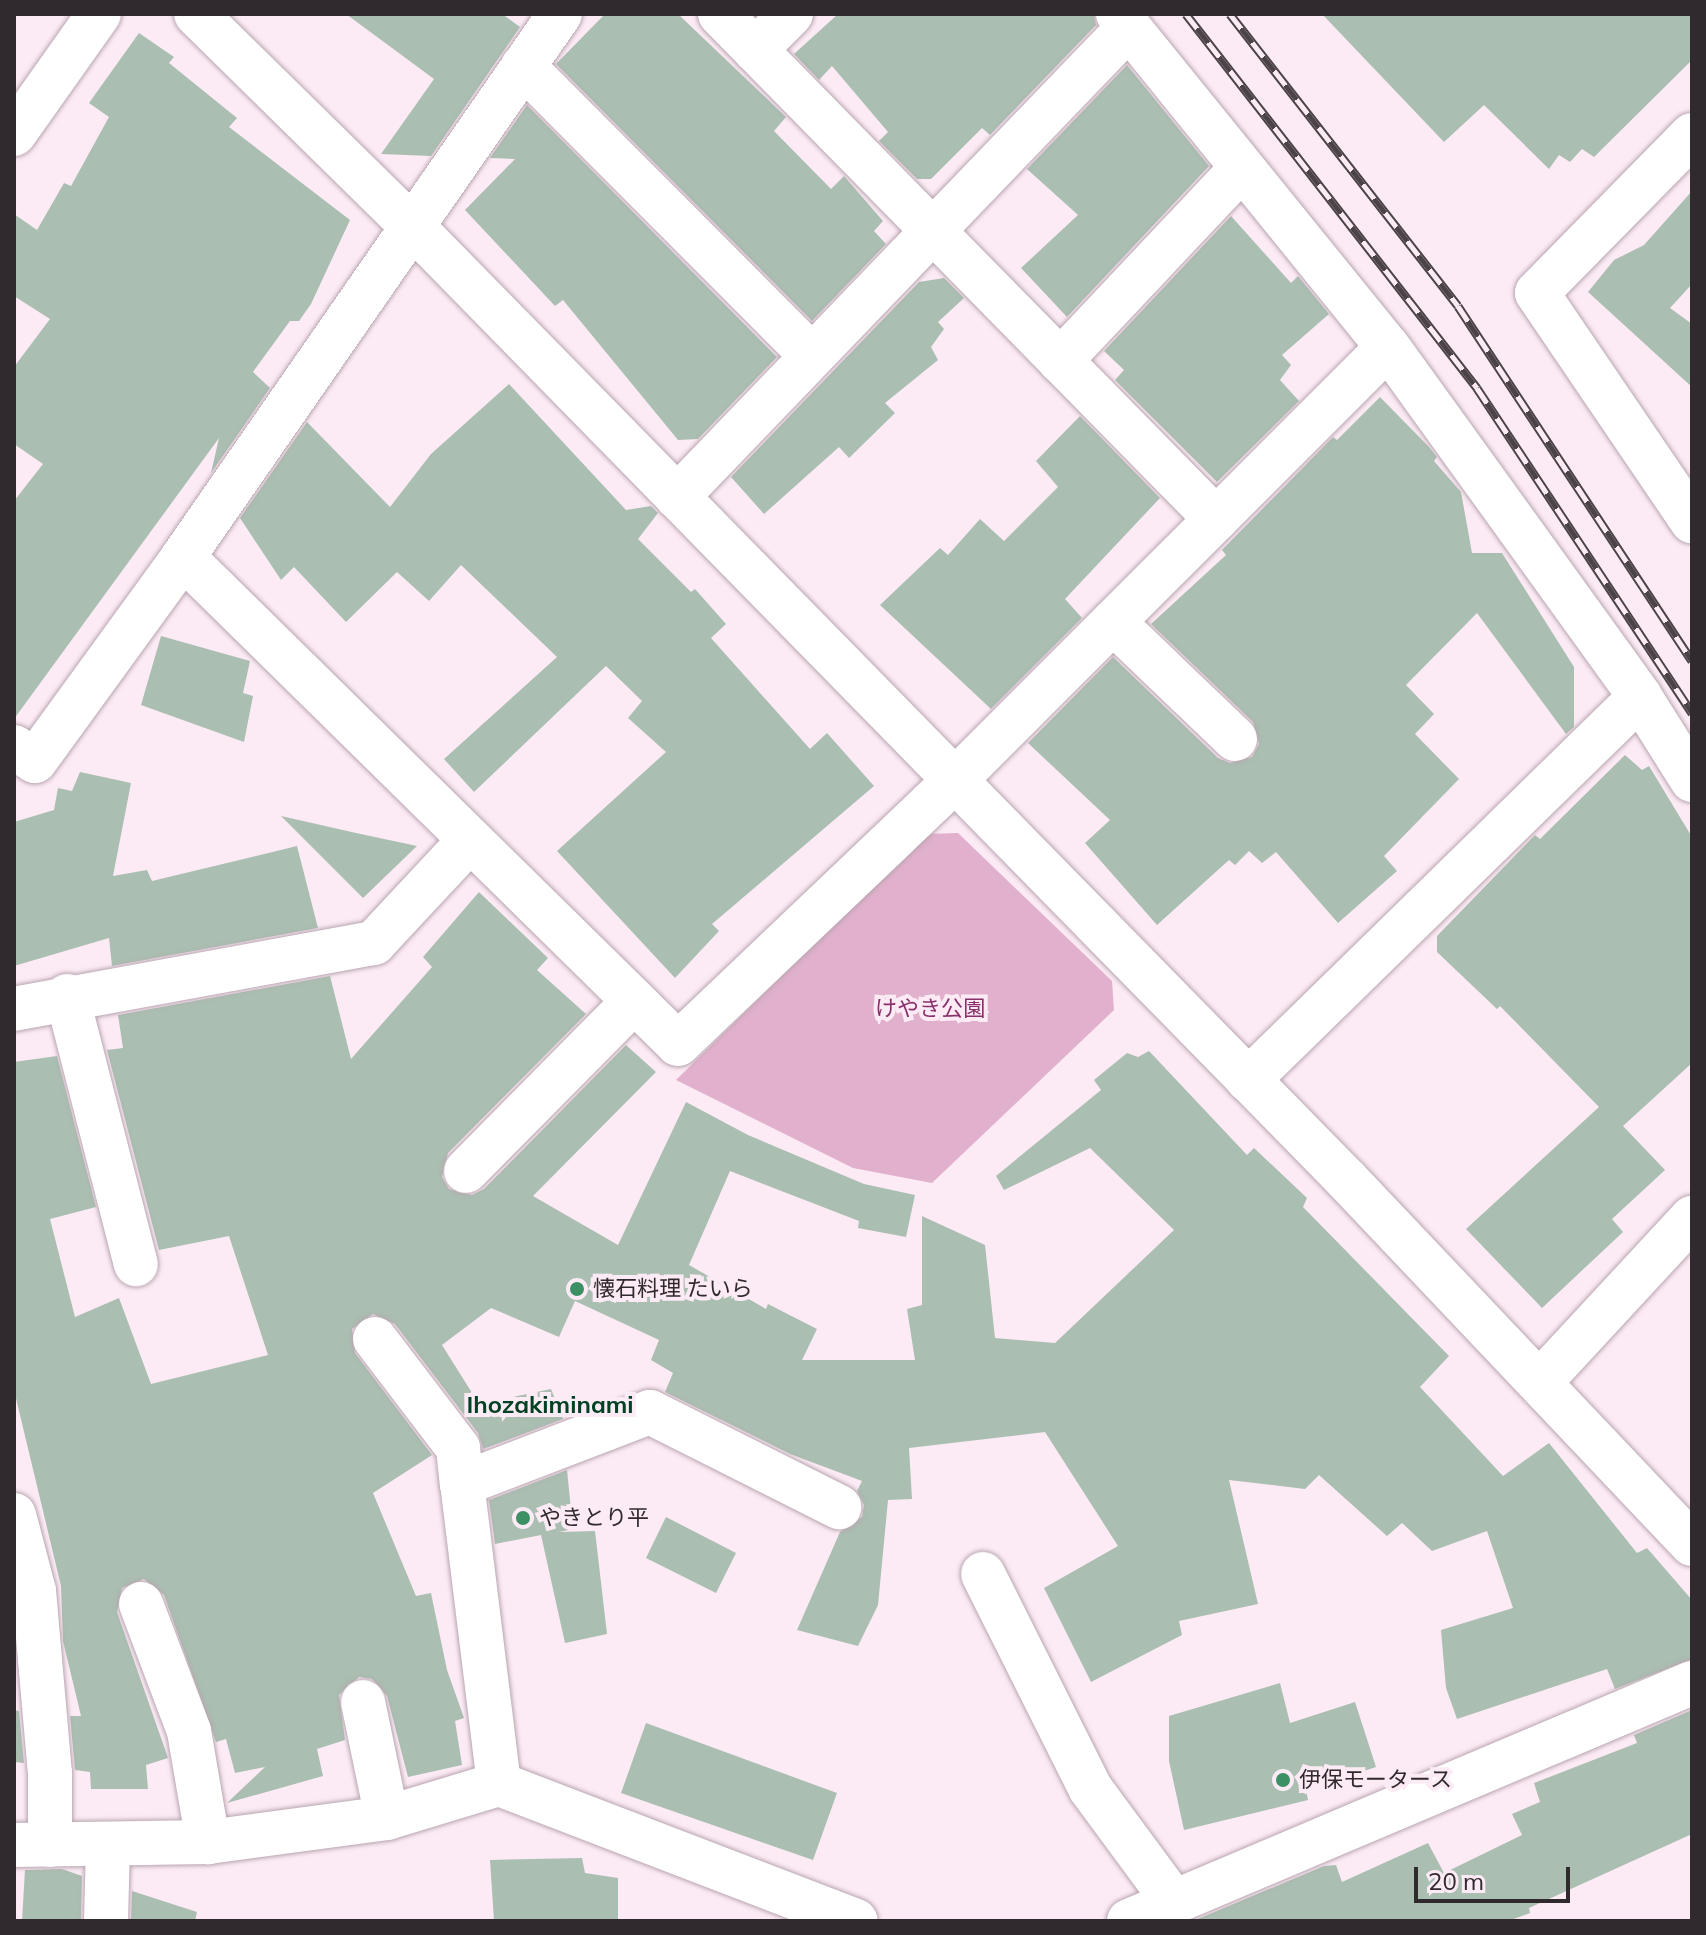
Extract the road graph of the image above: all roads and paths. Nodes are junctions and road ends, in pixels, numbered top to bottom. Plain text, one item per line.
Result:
1 (99, 14) edge
2 (196, 14) edge
3 (560, 14) edge
4 (720, 14) edge
5 (791, 14) edge
6 (1123, 21) edge
7 (755, 50) junction
8 (523, 66) junction
9 (14, 134) edge
10 (1692, 135) edge
11 (1242, 168) junction
12 (414, 228) junction
13 (933, 230) junction
14 (1388, 347) junction
15 (812, 356) junction
16 (1060, 361) junction
17 (677, 497) junction
18 (1691, 517) edge
19 (1216, 519) junction
20 (183, 557) junction
21 (1113, 622) junction
22 (1640, 697) junction
23 (1235, 739) dead end
24 (14, 747) edge
25 (955, 780) junction
26 (1692, 780) edge
27 (470, 840) junction
28 (67, 996) junction
29 (634, 1001) junction
30 (14, 1009) edge
31 (1248, 1080) junction
32 (466, 1171) dead end
33 (1692, 1218) edge
34 (136, 1264) dead end
35 (375, 1339) dead end
36 (1540, 1382) junction
37 (462, 1484) junction
38 (839, 1507) dead end
39 (16, 1534) edge
40 (1692, 1544) edge
41 (983, 1574) dead end
42 (141, 1604) dead end
43 (1692, 1683) edge
44 (363, 1702) dead end
45 (499, 1784) junction
46 (387, 1818) junction
47 (208, 1842) junction
48 (108, 1844) junction
49 (32, 1845) edge
50 (1174, 1902) junction
51 (106, 1921) edge
52 (856, 1921) edge
53 (1129, 1921) edge

1 - 9 street
2 - 12 street
3 - 8 street
4 - 7 street
5 - 7 street
6 - 11 street
6 - 13 street
7 - 13 street
8 - 12 street
8 - 15 street
10 - 18 street
11 - 14 street
11 - 16 street
12 - 17 street
12 - 20 street
13 - 15 street
13 - 16 street
14 - 19 street
14 - 22 street
15 - 17 street
16 - 19 street
17 - 25 street
19 - 21 street
20 - 24 street
20 - 27 street
21 - 23 street
21 - 25 street
22 - 26 street
22 - 31 street
25 - 29 street
25 - 31 street
27 - 28 street
27 - 29 street
28 - 30 street
28 - 34 street
29 - 32 street
31 - 36 street
33 - 36 street
35 - 37 street
36 - 40 street
37 - 38 street
37 - 45 street
39 - 49 street
41 - 50 street
42 - 47 street
43 - 50 street
44 - 46 street
45 - 46 street
45 - 52 street
46 - 47 street
47 - 48 street
48 - 49 street
48 - 51 street
50 - 53 street

